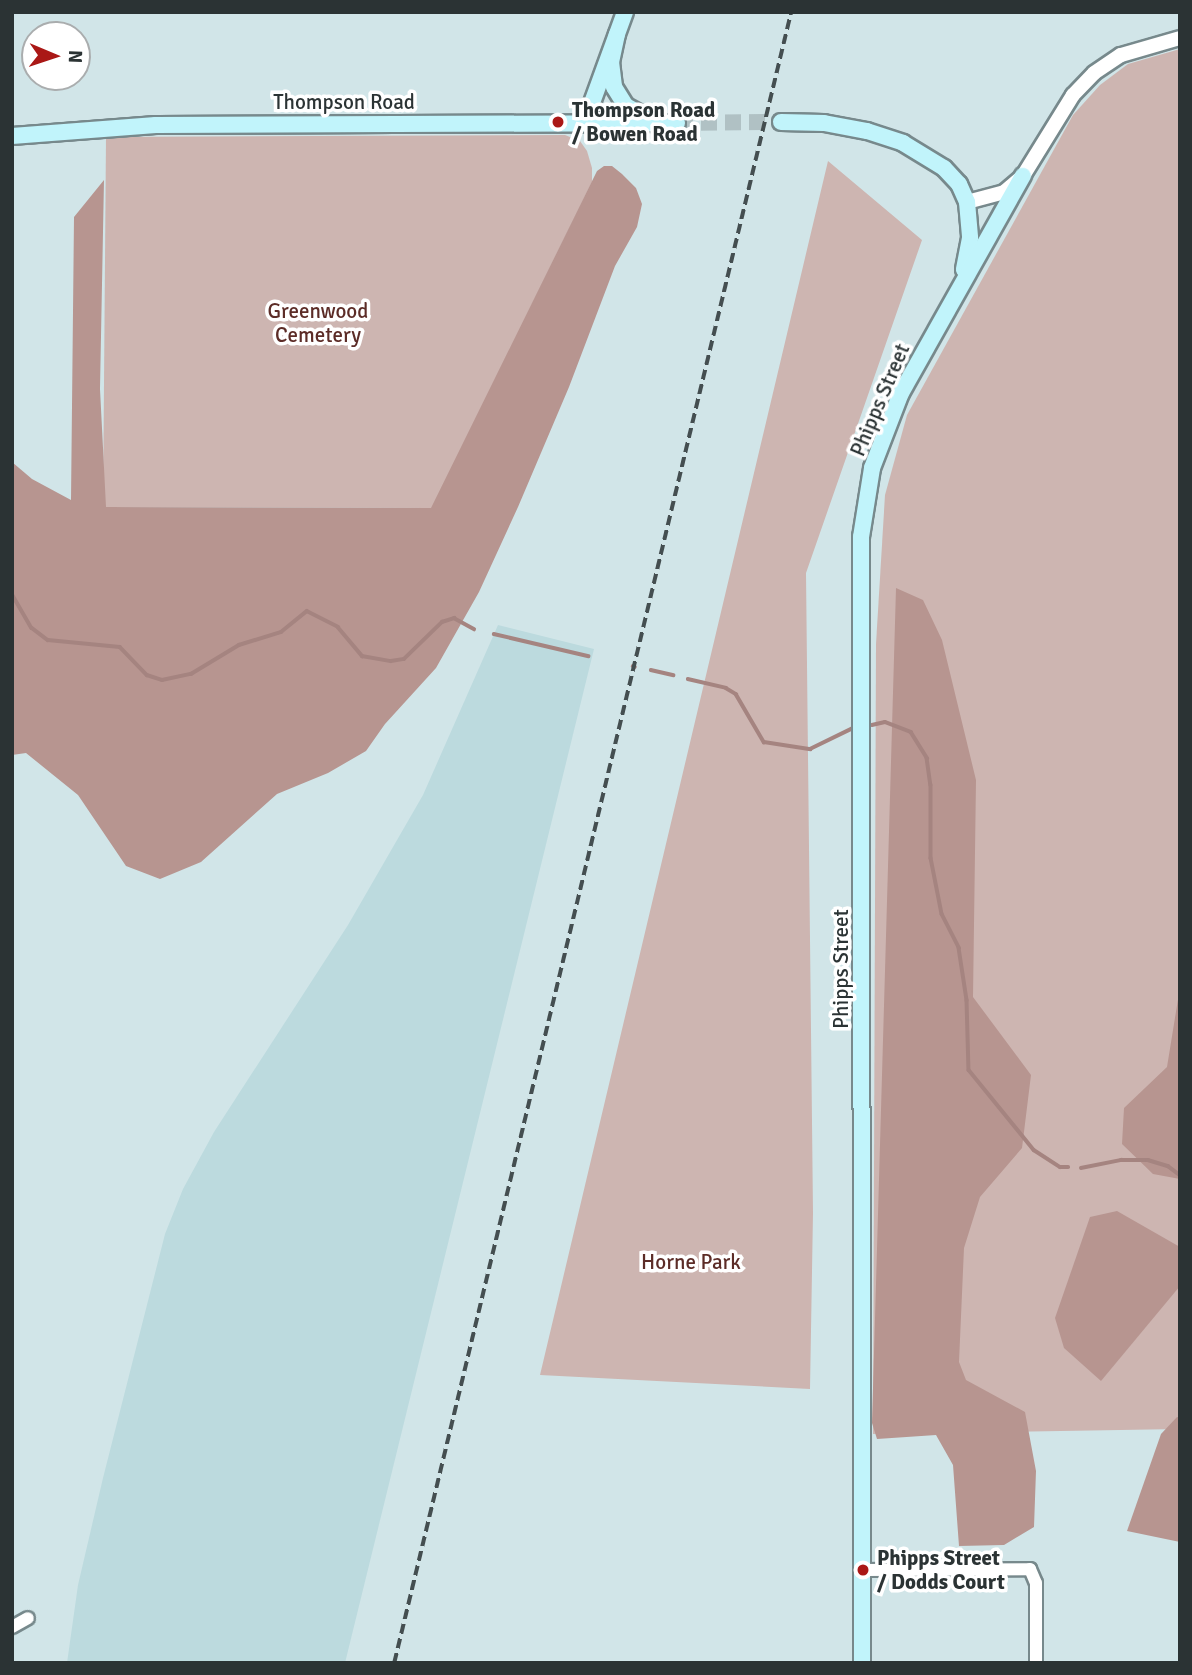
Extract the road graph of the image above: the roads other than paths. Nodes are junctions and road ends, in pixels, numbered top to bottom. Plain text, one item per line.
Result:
1 (625, 12) edge
2 (617, 34) junction
3 (1180, 38) edge
4 (585, 122) junction
5 (781, 122) tunnel mouth
6 (12, 136) edge
7 (1023, 176) junction
8 (967, 202) junction
9 (955, 295) junction
10 (863, 1570) junction
11 (28, 1618) dead end
12 (12, 1626) edge
13 (862, 1663) edge
14 (1036, 1663) edge

1 - 2 main road
2 - 4 main road
2 - 4 main road, Thompson Road
3 - 7 street
4 - 6 main road, Thompson Road
5 - 8 main road
7 - 8 street
7 - 9 main road
8 - 9 main road
9 - 10 main road, Phipps Street
10 - 13 main road, Phipps Street
10 - 14 street
11 - 12 street

